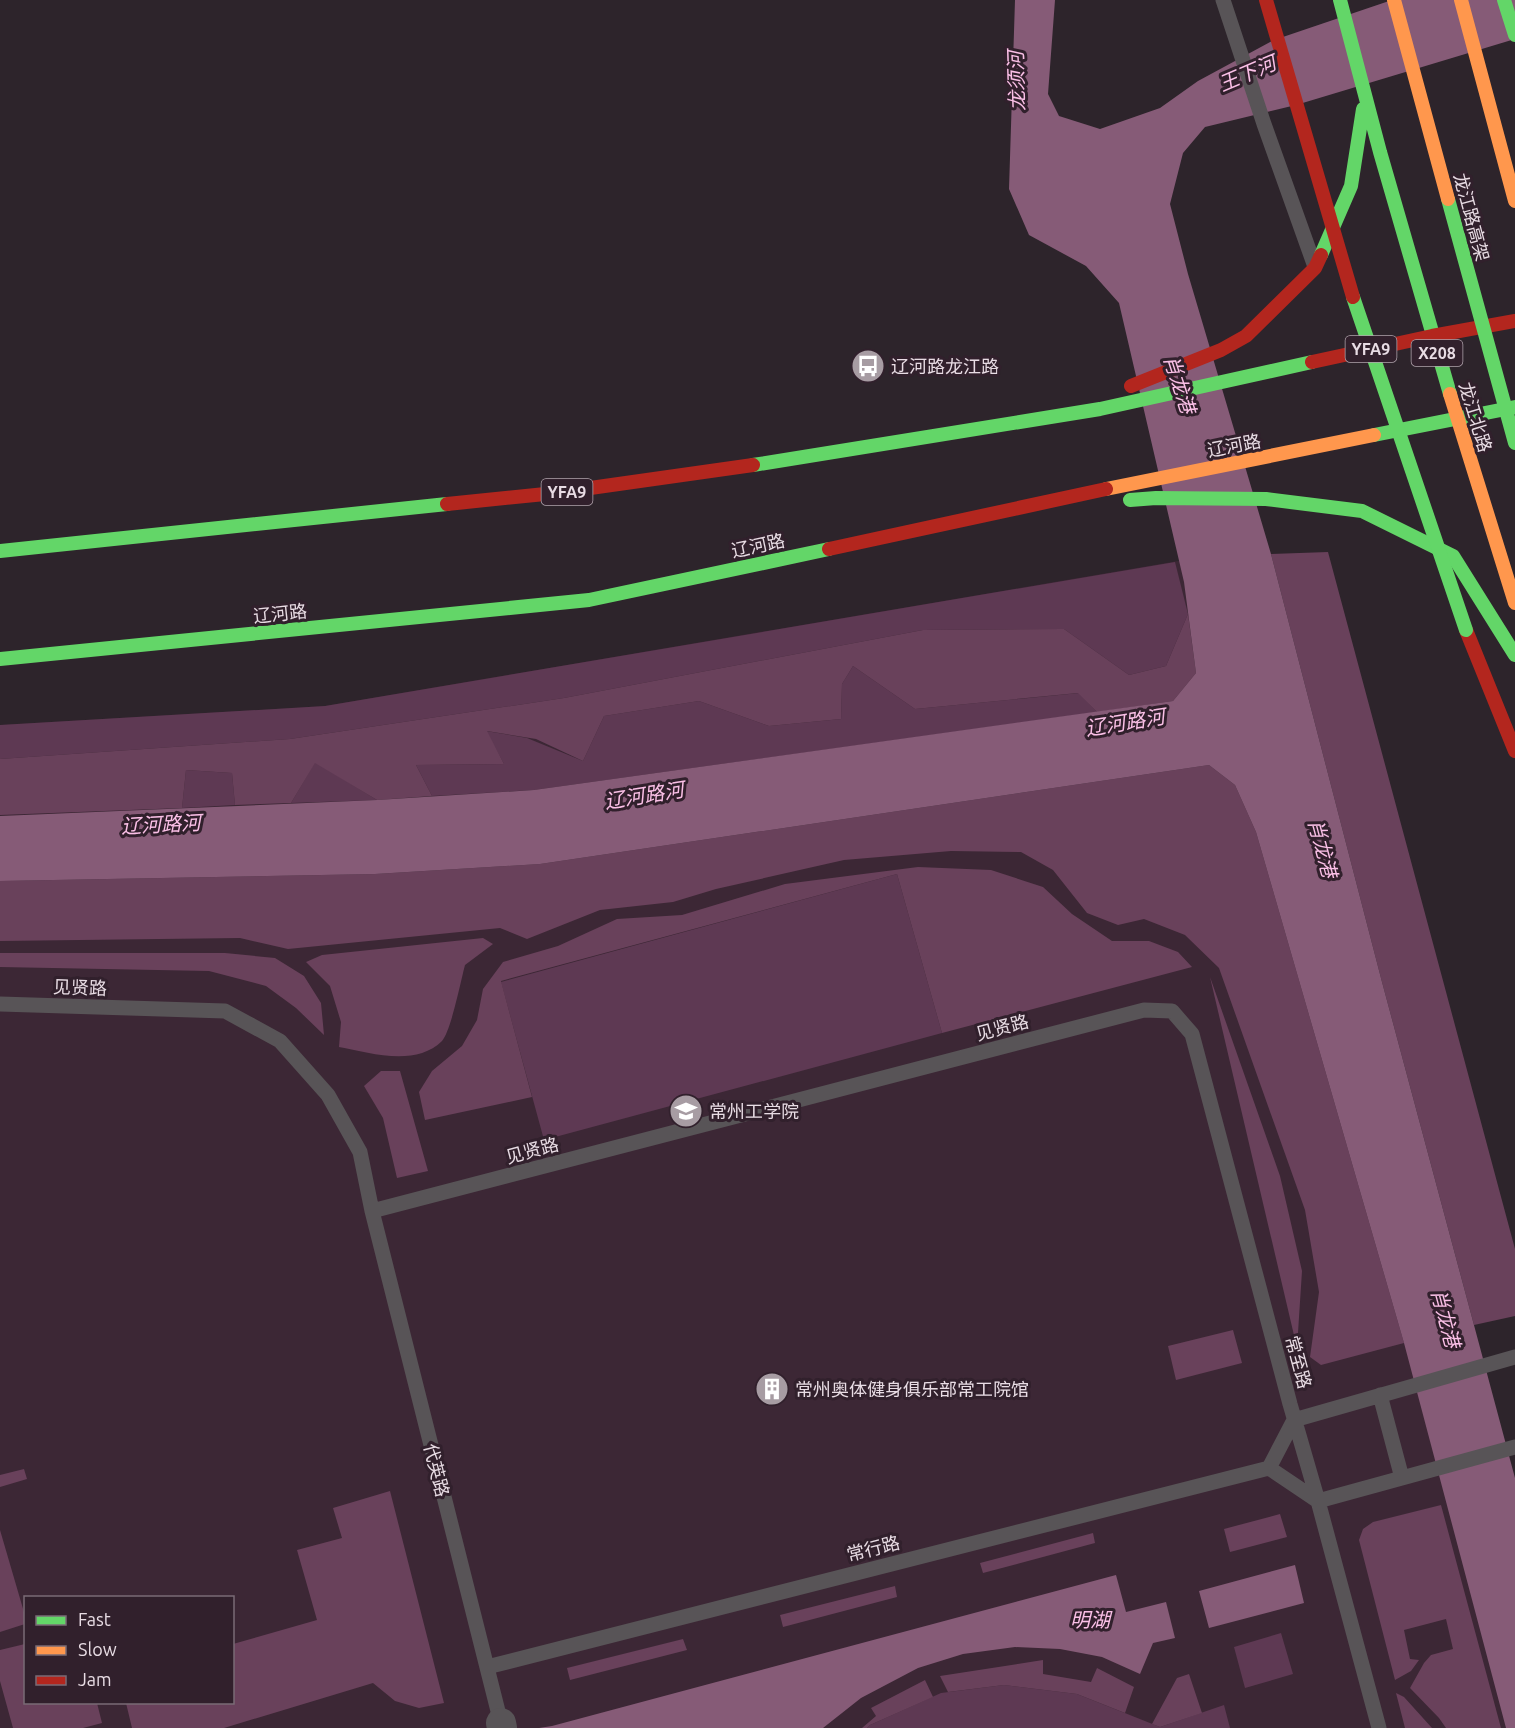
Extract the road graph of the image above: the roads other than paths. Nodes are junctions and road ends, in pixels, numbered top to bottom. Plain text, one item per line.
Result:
1 (1223, 0) edge
2 (1266, 0) edge
3 (1340, 0) edge
4 (1394, 0) edge
5 (1461, 0) edge
6 (1504, 0) edge
7 (1515, 35) edge
8 (1365, 102) junction
9 (1515, 201) edge
10 (1315, 268) junction
11 (1515, 321) edge
12 (1432, 336) junction
13 (1515, 407) edge
14 (1458, 419) junction
15 (990, 427) junction
16 (1515, 443) edge
17 (1006, 510) junction
18 (0, 551) edge
19 (1515, 603) edge
20 (1515, 655) edge
21 (0, 658) edge
22 (1515, 751) edge
23 (0, 1005) edge
24 (1172, 1011) joint
25 (372, 1211) junction
26 (1515, 1357) edge
27 (1380, 1395) junction
28 (1294, 1420) junction
29 (1511, 1448) edge
30 (1269, 1468) junction
31 (1402, 1478) junction
32 (1318, 1501) junction
33 (487, 1667) junction
34 (501, 1726) edge
35 (1379, 1728) edge

1 - 10 lane
2 - 22 main road, bridge
3 - 8 main road, X208
4 - 16 main road, 龙江路高架, bridge
5 - 9 main road
6 - 7 main road
8 - 10 main road
8 - 12 main road, 龙江北路 / X208
10 - 15 main road
11 - 12 main road, YFA9
12 - 14 main road, 龙江北路 / X208
12 - 15 main road, YFA9
13 - 14 main road, 辽河路
14 - 17 main road, 辽河路
14 - 19 main road, 龙江北路 / X208
15 - 18 main road, YFA9
17 - 20 main road
17 - 21 main road, 辽河路
23 - 25 lane, 见贤路
24 - 25 lane, 见贤路
24 - 28 lane, 常至路
25 - 33 lane, 代英路
26 - 27 lane
27 - 28 lane
27 - 31 lane
28 - 30 lane
28 - 32 lane, 常至路
29 - 31 lane
30 - 32 lane
30 - 33 lane, 常行路
31 - 32 lane
32 - 35 lane, 常至路
33 - 34 lane, 代英路

